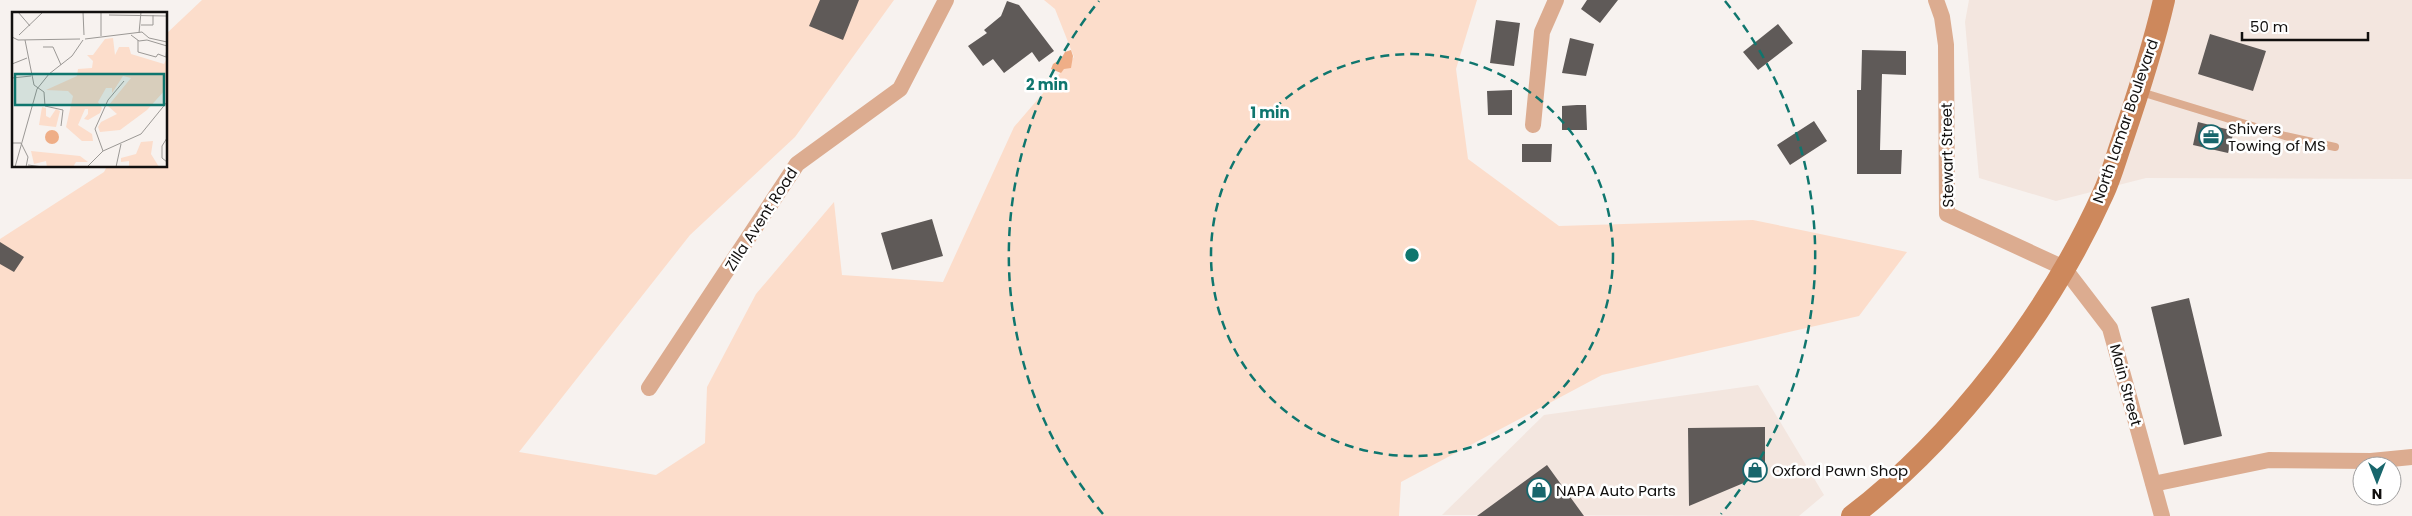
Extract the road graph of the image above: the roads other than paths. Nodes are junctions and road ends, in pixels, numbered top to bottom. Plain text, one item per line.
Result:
1 (946, 0) edge
2 (1556, 0) edge
3 (1936, 0) edge
4 (2164, 0) edge
5 (2139, 92) junction
6 (1533, 125) dead end
7 (2335, 147) dead end
8 (2064, 268) junction
9 (649, 388) dead end
10 (2412, 456) edge
11 (2153, 484) junction
12 (1852, 516) edge
13 (2162, 516) edge

1 - 9 street, Zilla Avent Road
2 - 6 street
3 - 8 street, Stewart Street
4 - 5 street, North Lamar Boulevard
5 - 7 lane
5 - 8 street, North Lamar Boulevard
8 - 11 street, Main Street
8 - 12 street, North Lamar Boulevard
10 - 11 street
11 - 13 street, Main Street

